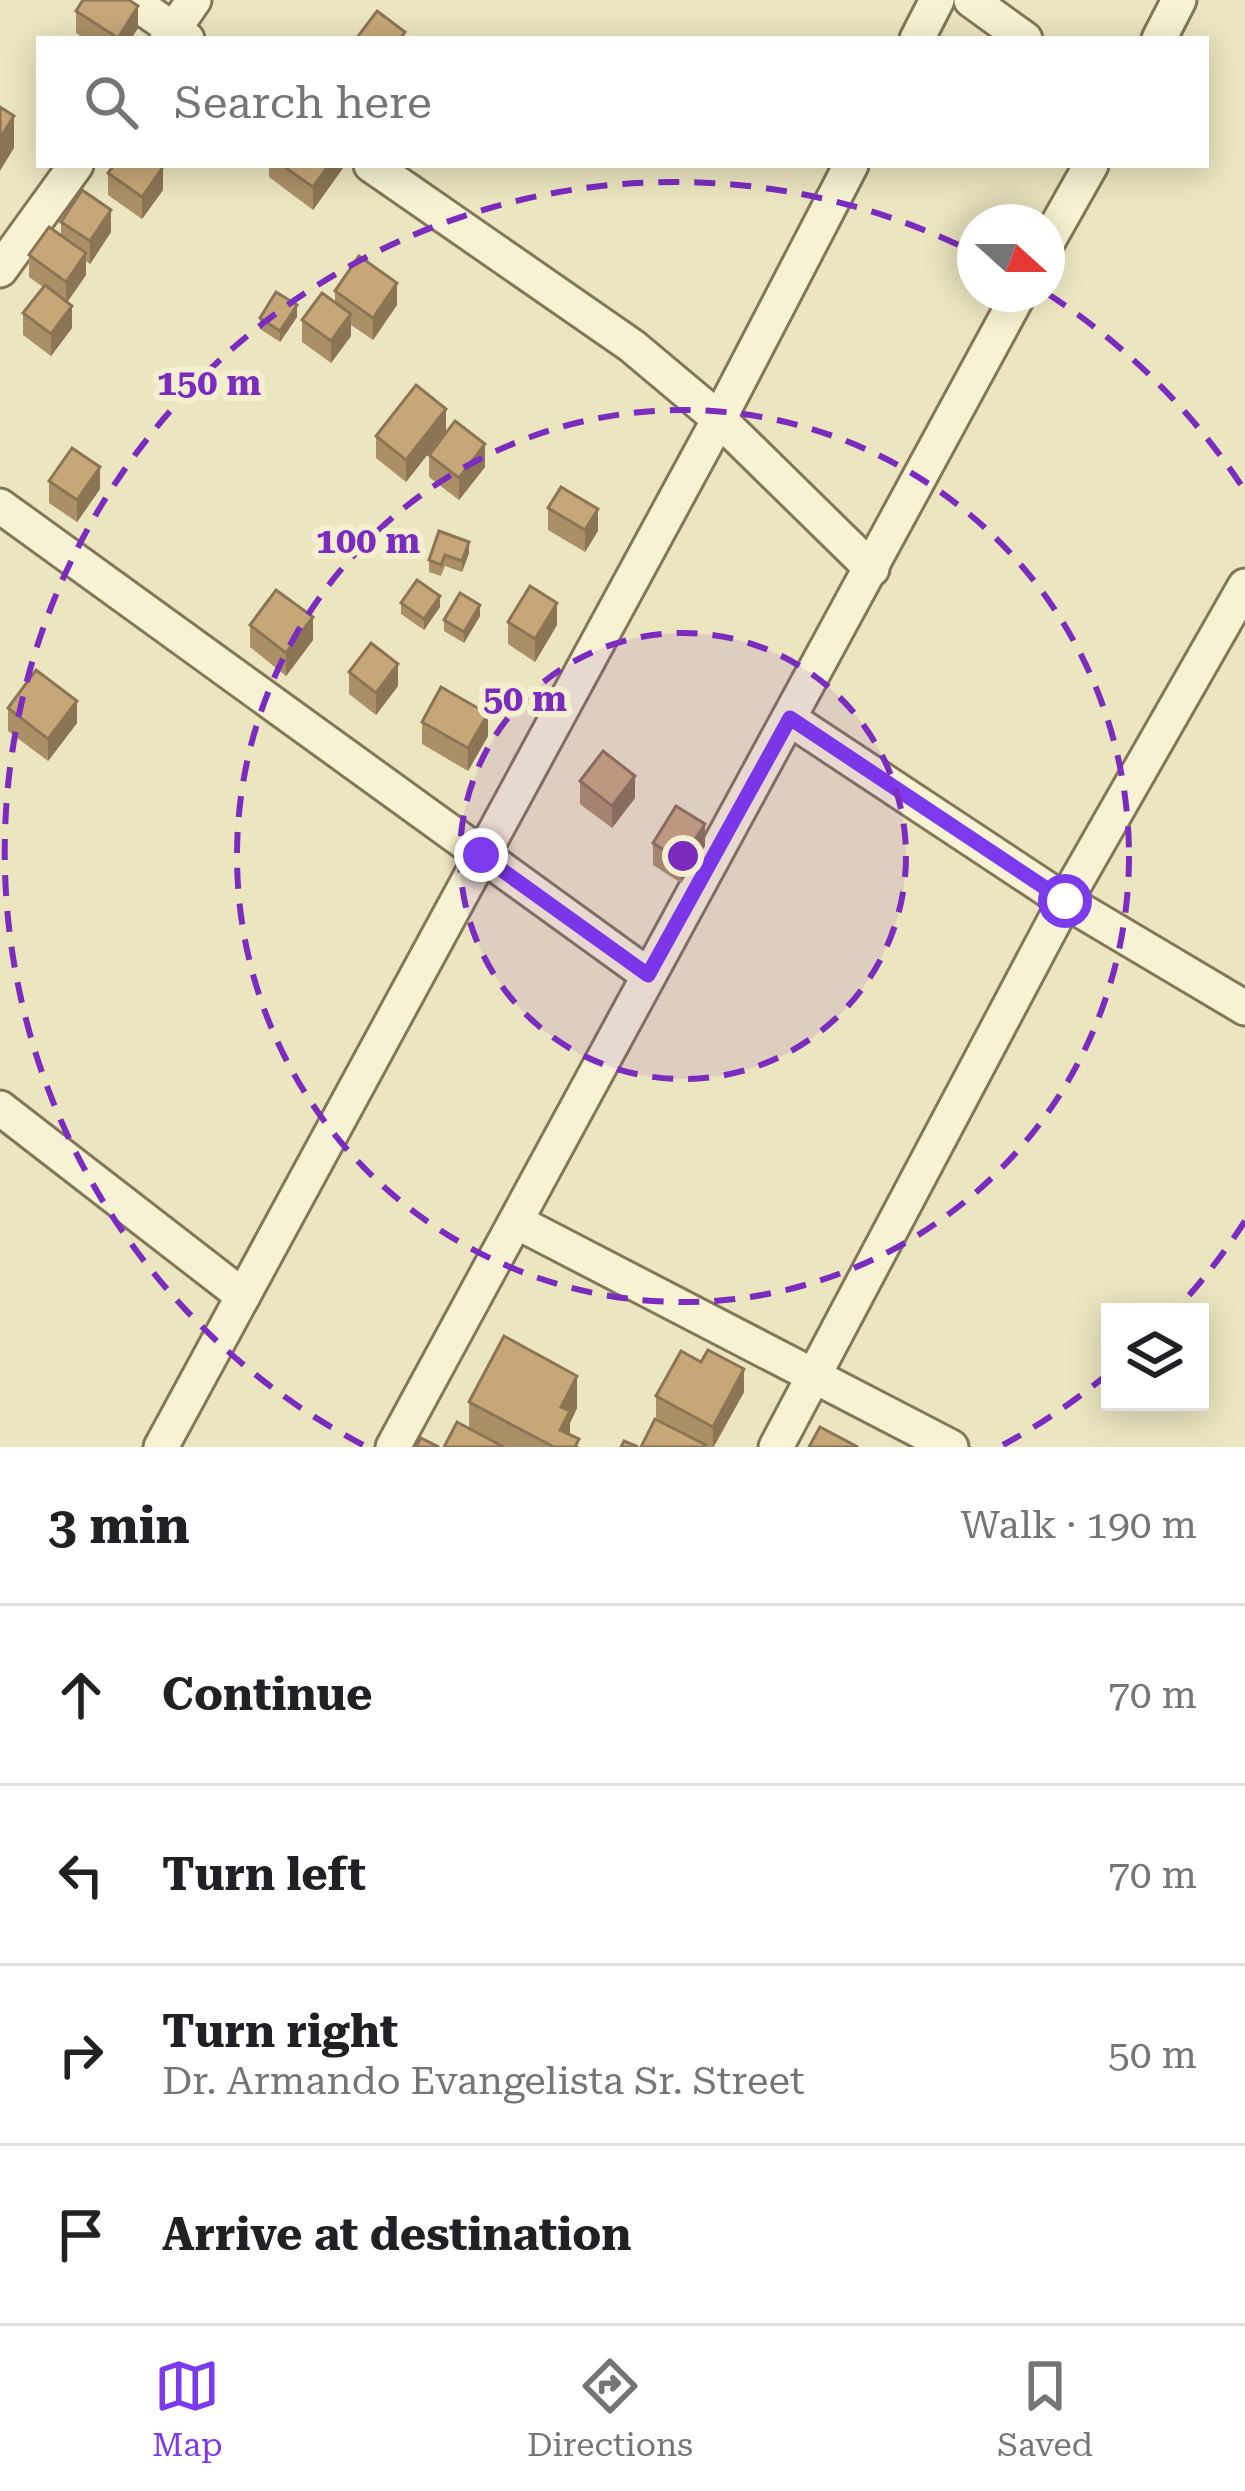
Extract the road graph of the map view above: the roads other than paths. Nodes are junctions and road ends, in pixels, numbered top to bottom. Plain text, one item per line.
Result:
1 (131, 0) edge
2 (194, 0) edge
3 (937, 0) edge
4 (970, 0) edge
5 (1179, 0) edge
6 (176, 36) edge
7 (919, 36) edge
8 (1021, 36) edge
9 (1161, 36) edge
10 (74, 168) edge
11 (375, 168) edge
12 (849, 168) edge
13 (1088, 168) edge
14 (1065, 210) edge
15 (0, 270) edge
16 (1008, 312) edge
17 (719, 419) junction
18 (0, 506) edge
19 (872, 569) junction
20 (1245, 586) edge
21 (790, 718) junction
22 (481, 855) junction
23 (1065, 901) junction
24 (648, 975) junction
25 (1245, 1008) edge
26 (0, 1108) edge
27 (517, 1222) junction
28 (243, 1295) junction
29 (815, 1375) junction
30 (161, 1447) edge
31 (393, 1447) edge
32 (776, 1447) edge
33 (951, 1447) edge

1 - 6 street
2 - 6 street
3 - 7 street
4 - 8 street
5 - 9 street
10 - 15 street
11 - 17 street
12 - 17 street
13 - 14 street
16 - 19 street
17 - 19 street
17 - 22 street
18 - 22 street
19 - 21 street
20 - 23 street
21 - 23 street
21 - 24 street
22 - 24 street
22 - 28 street
23 - 25 street
23 - 29 street
24 - 27 street
26 - 28 street
27 - 29 street
27 - 31 street
28 - 30 street
29 - 32 street
29 - 33 street

